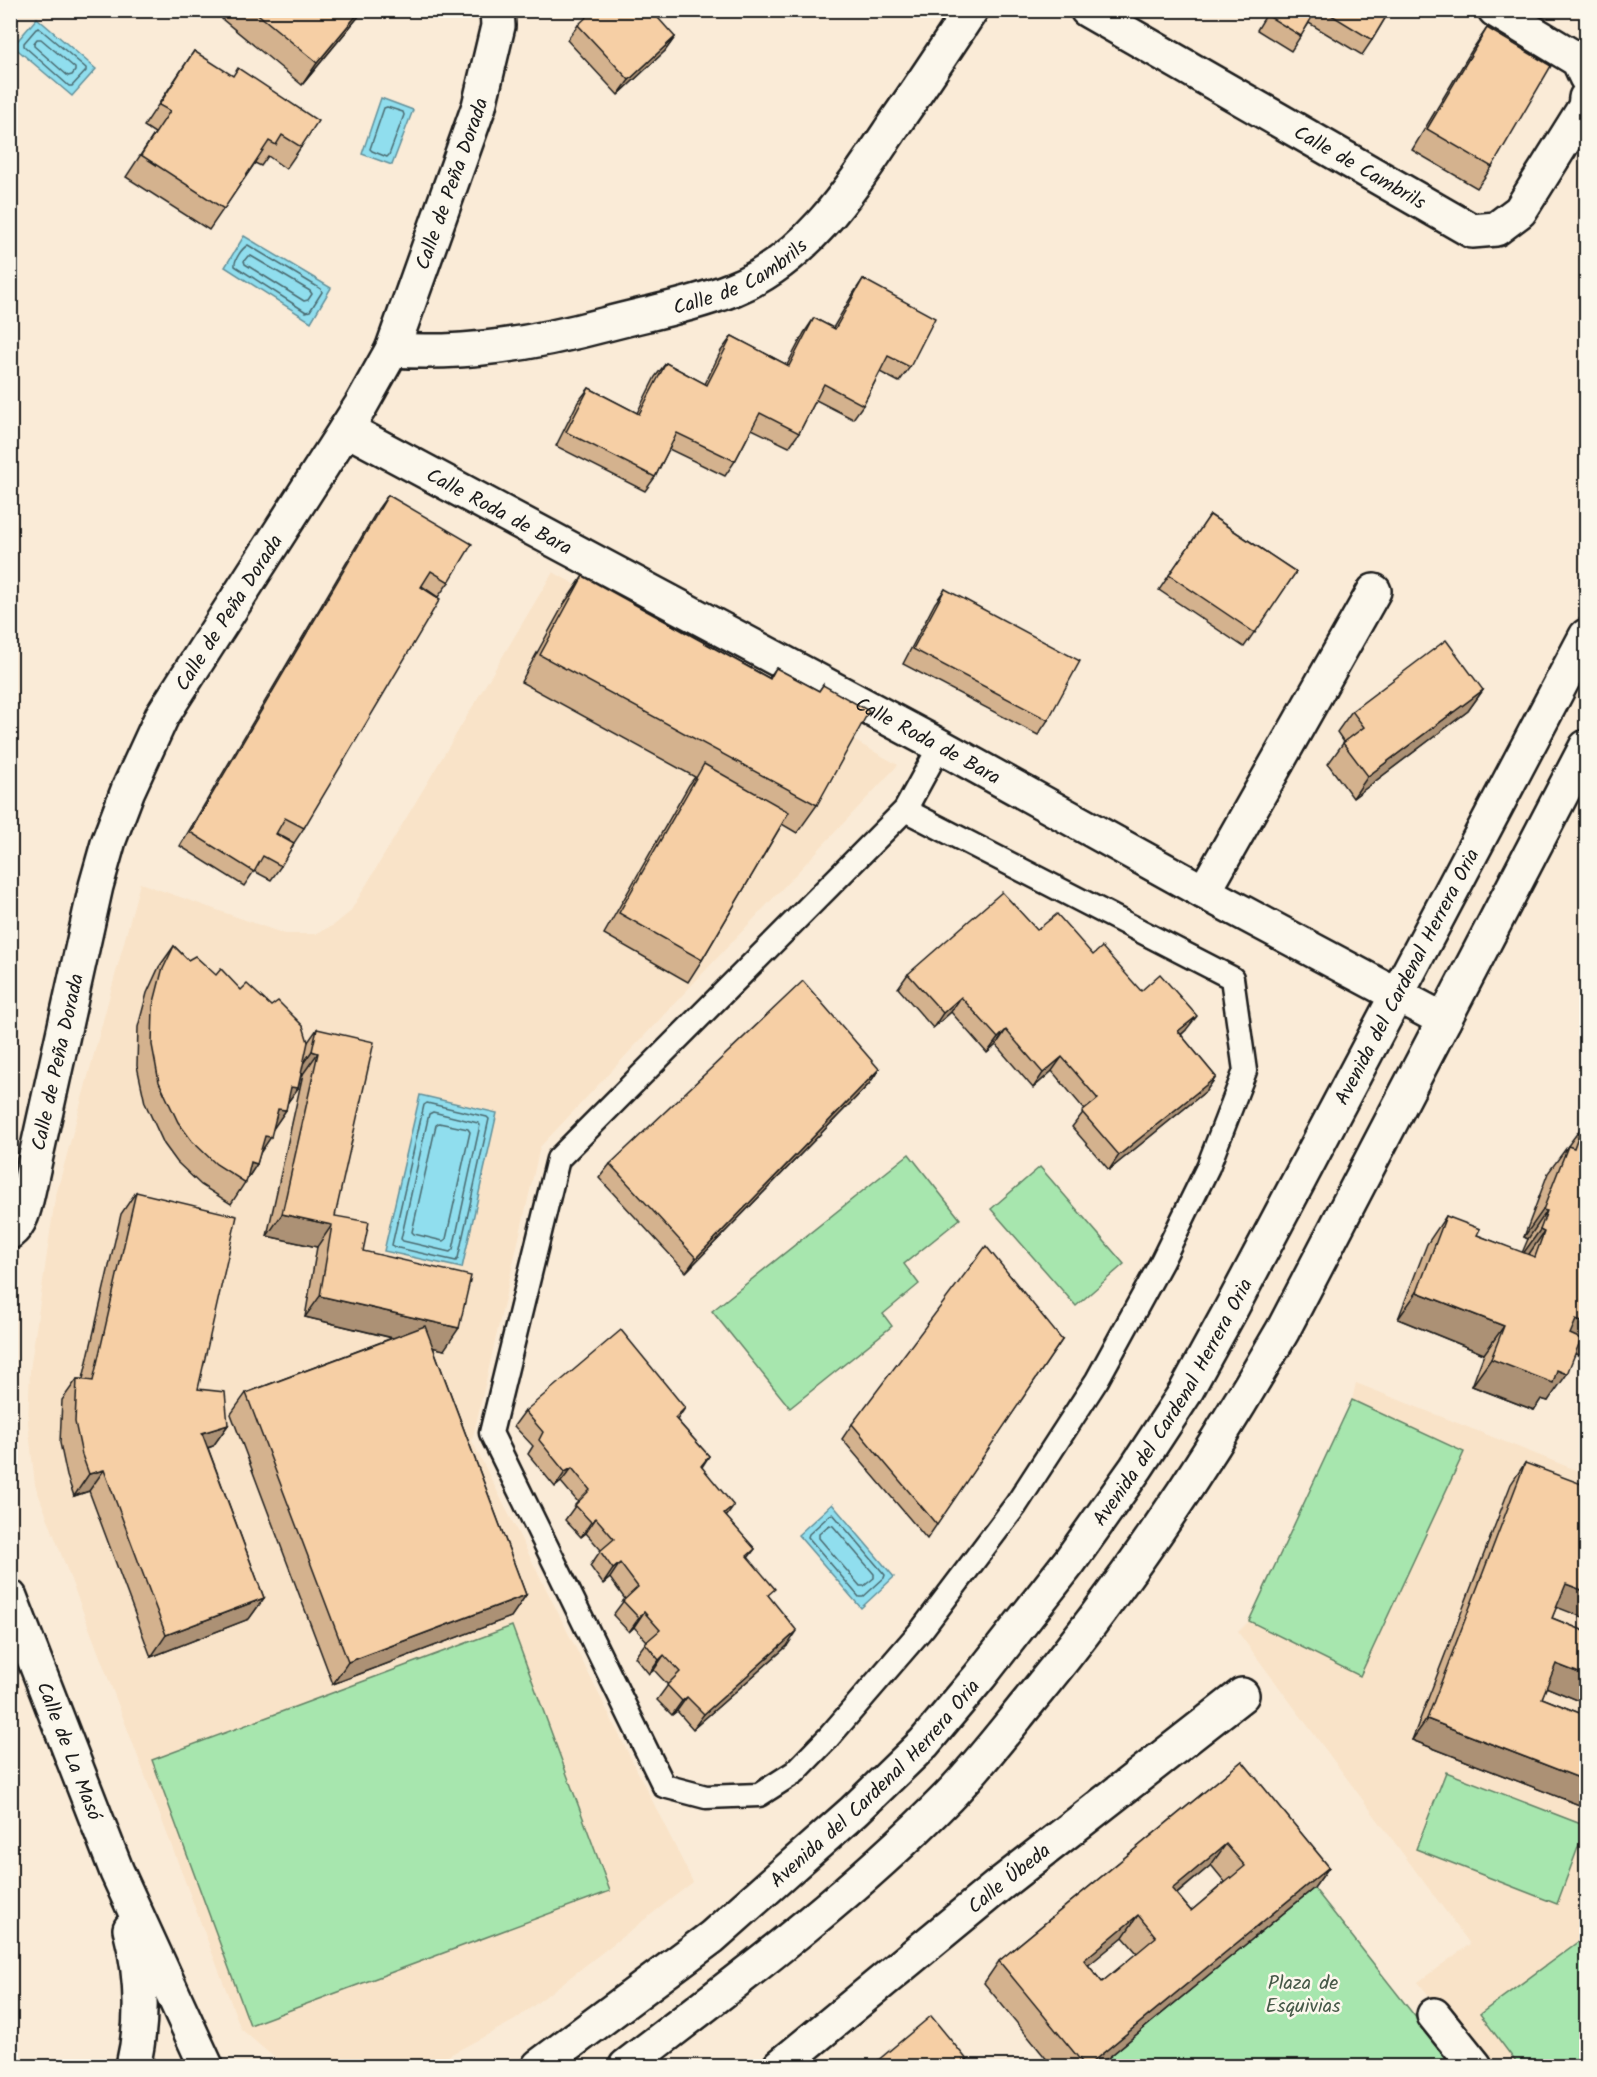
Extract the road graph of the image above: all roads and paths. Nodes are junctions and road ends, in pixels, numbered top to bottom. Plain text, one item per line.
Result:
1 (498, 10) edge
2 (971, 10) edge
3 (1087, 10) edge
4 (1494, 10) edge
5 (1587, 77) edge
6 (1587, 98) edge
7 (392, 350) junction
8 (346, 429) junction
9 (1374, 591) dead end
10 (1587, 636) edge
11 (940, 746) junction
12 (1587, 747) edge
13 (905, 810) junction
14 (1204, 892) junction
15 (1398, 995) junction
16 (1444, 1020) junction
17 (10, 1232) edge
18 (10, 1598) edge
19 (1242, 1695) dead end
20 (117, 1872) junction
21 (1434, 2015) dead end
22 (582, 2034) junction
23 (207, 2066) edge
24 (133, 2067) edge
25 (525, 2067) edge
26 (539, 2067) edge
27 (626, 2067) edge
28 (780, 2067) edge
29 (1475, 2067) edge

1 - 7 street, Calle de Peña Dorada
2 - 7 street, Calle de Cambrils
3 - 6 street, Calle de Cambrils
4 - 5 street
7 - 8 street, Calle de Peña Dorada
8 - 11 street, Calle Roda de Bara
8 - 17 street, Calle de Peña Dorada
9 - 14 street
10 - 15 street, Avenida del Cardenal Herrera Oria
11 - 13 lane
11 - 14 street, Calle Roda de Bara
12 - 16 street
13 - 13 lane
14 - 15 street, Calle Roda de Bara
15 - 16 street, Calle Roda de Bara
15 - 22 street, Avenida del Cardenal Herrera Oria
16 - 27 street
18 - 20 street, Calle de La Masó
19 - 28 street, Calle Úbeda
20 - 23 street, Calle de La Masó
20 - 24 street, Calle de La Masó
21 - 29 street
22 - 25 street, Avenida del Cardenal Herrera Oria
22 - 26 street, Avenida del Cardenal Herrera Oria

